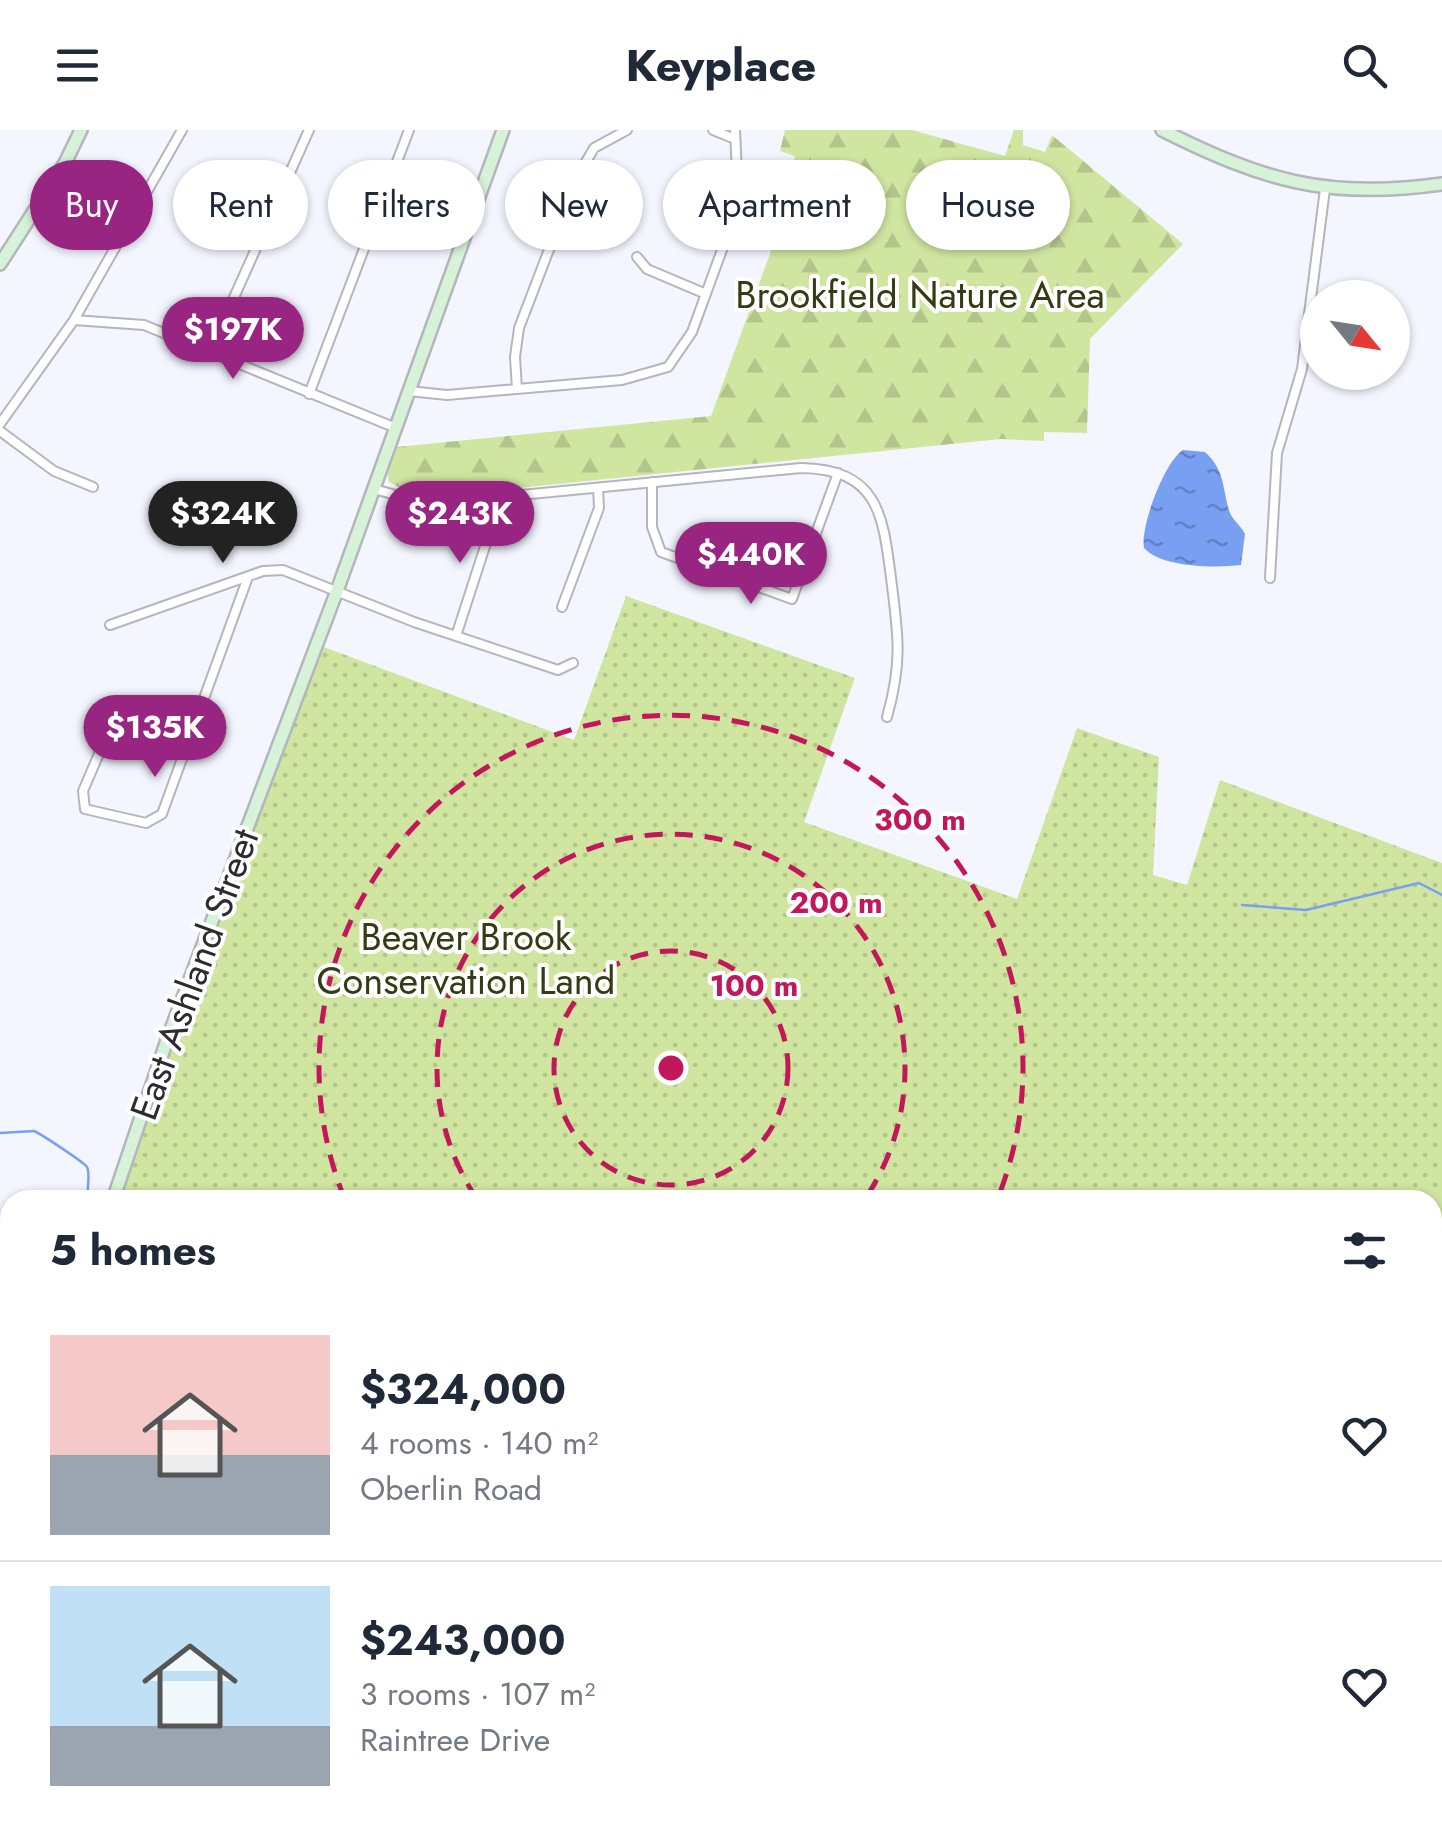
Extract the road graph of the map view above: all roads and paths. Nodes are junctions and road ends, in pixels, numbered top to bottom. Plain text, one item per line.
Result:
1 (80, 130) edge
2 (182, 130) edge
3 (308, 130) edge
4 (409, 130) edge
5 (503, 130) edge
6 (627, 130) edge
7 (713, 130) edge
8 (1162, 130) edge
9 (735, 135) edge
10 (1442, 184) edge
11 (1326, 189) junction
12 (637, 257) dead end
13 (0, 264) edge
14 (706, 294) junction
15 (74, 320) junction
16 (210, 351) junction
17 (517, 388) junction
18 (409, 391) junction
19 (309, 394) junction
20 (0, 428) edge
21 (396, 428) junction
22 (838, 473) junction
23 (652, 482) junction
24 (93, 487) dead end
25 (374, 488) junction
26 (598, 488) junction
27 (501, 497) junction
28 (248, 577) junction
29 (1270, 578) dead end
30 (338, 588) junction
31 (562, 608) dead end
32 (110, 625) dead end
33 (456, 636) junction
34 (574, 663) dead end
35 (887, 716) dead end
36 (192, 733) junction
37 (117, 1190) edge

1 - 13 main road
2 - 15 street
3 - 16 street
4 - 19 street
5 - 18 main road, East Ashland Street
6 - 17 street
7 - 9 street
8 - 11 main road
9 - 14 street
10 - 11 main road
11 - 29 street
12 - 14 street
14 - 17 street
15 - 16 street
15 - 20 street
16 - 19 street
17 - 18 street
18 - 21 main road, East Ashland Street
19 - 21 street
20 - 24 street
21 - 25 main road, East Ashland Street
22 - 23 street
22 - 23 street
22 - 35 street
23 - 26 street
25 - 27 street
25 - 30 main road, East Ashland Street
26 - 27 street
26 - 31 street
27 - 33 street
28 - 30 street
28 - 32 street
28 - 36 street
30 - 33 street
30 - 37 main road, East Ashland Street
33 - 34 street
36 - 36 street

